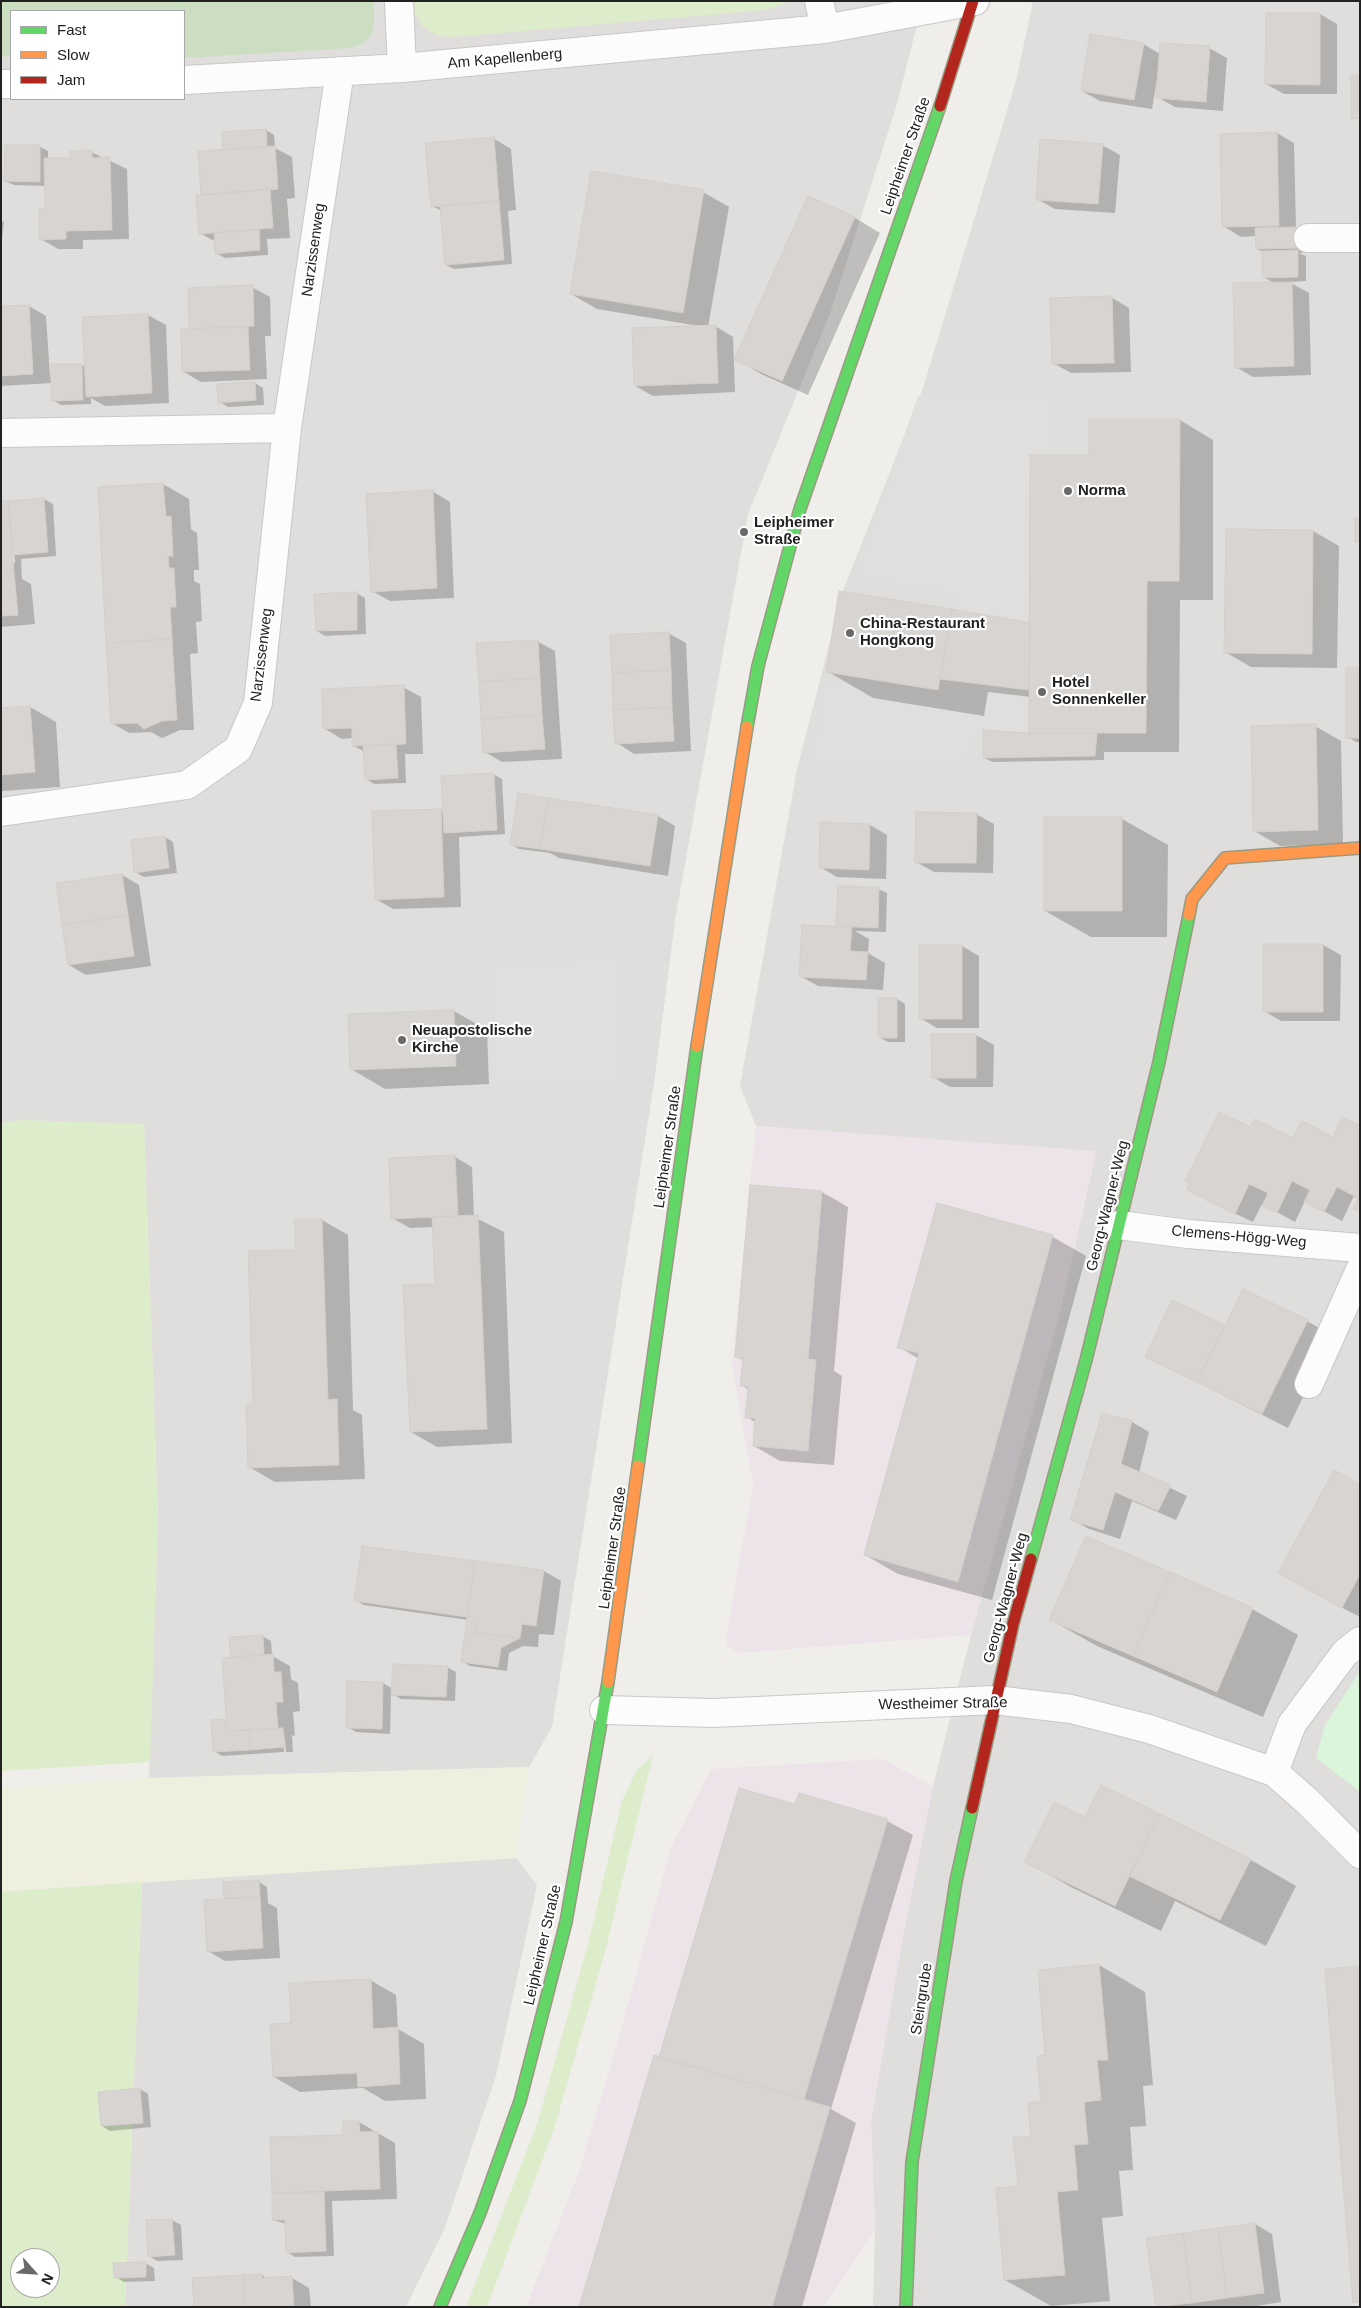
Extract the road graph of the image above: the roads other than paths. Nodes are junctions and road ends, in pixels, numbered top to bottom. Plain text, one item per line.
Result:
1 (399, 1) edge
2 (819, 1) edge
3 (973, 1) edge
4 (825, 29) junction
5 (402, 68) junction
6 (340, 71) junction
7 (185, 80) edge
8 (1308, 238) dead end
9 (1360, 238) edge
10 (287, 428) junction
11 (1, 433) edge
12 (1, 812) edge
13 (1360, 848) edge
14 (1119, 1225) junction
15 (1360, 1248) edge
16 (1360, 1270) edge
17 (1309, 1384) dead end
18 (1360, 1641) edge
19 (995, 1700) junction
20 (604, 1710) junction
21 (1274, 1772) junction
22 (1360, 1854) edge
23 (440, 2307) edge
24 (906, 2307) edge

1 - 5 street
2 - 4 street
3 - 4 street, Am Kapellenberg
3 - 20 main road, Leipheimer Straße
4 - 5 street, Am Kapellenberg
5 - 6 street, Am Kapellenberg
6 - 7 street, Am Kapellenberg
6 - 10 street, Narzissenweg
8 - 9 street
10 - 11 street
10 - 12 street, Narzissenweg
13 - 14 main road, Georg-Wagner-Weg
14 - 15 street, Clemens-Högg-Weg
14 - 19 main road, Georg-Wagner-Weg
16 - 17 street
18 - 21 street
19 - 20 street, Westheimer Straße
19 - 21 street, Westheimer Straße
19 - 24 main road, Steingrube
20 - 23 main road, Leipheimer Straße
21 - 22 street, Westheimer Straße

